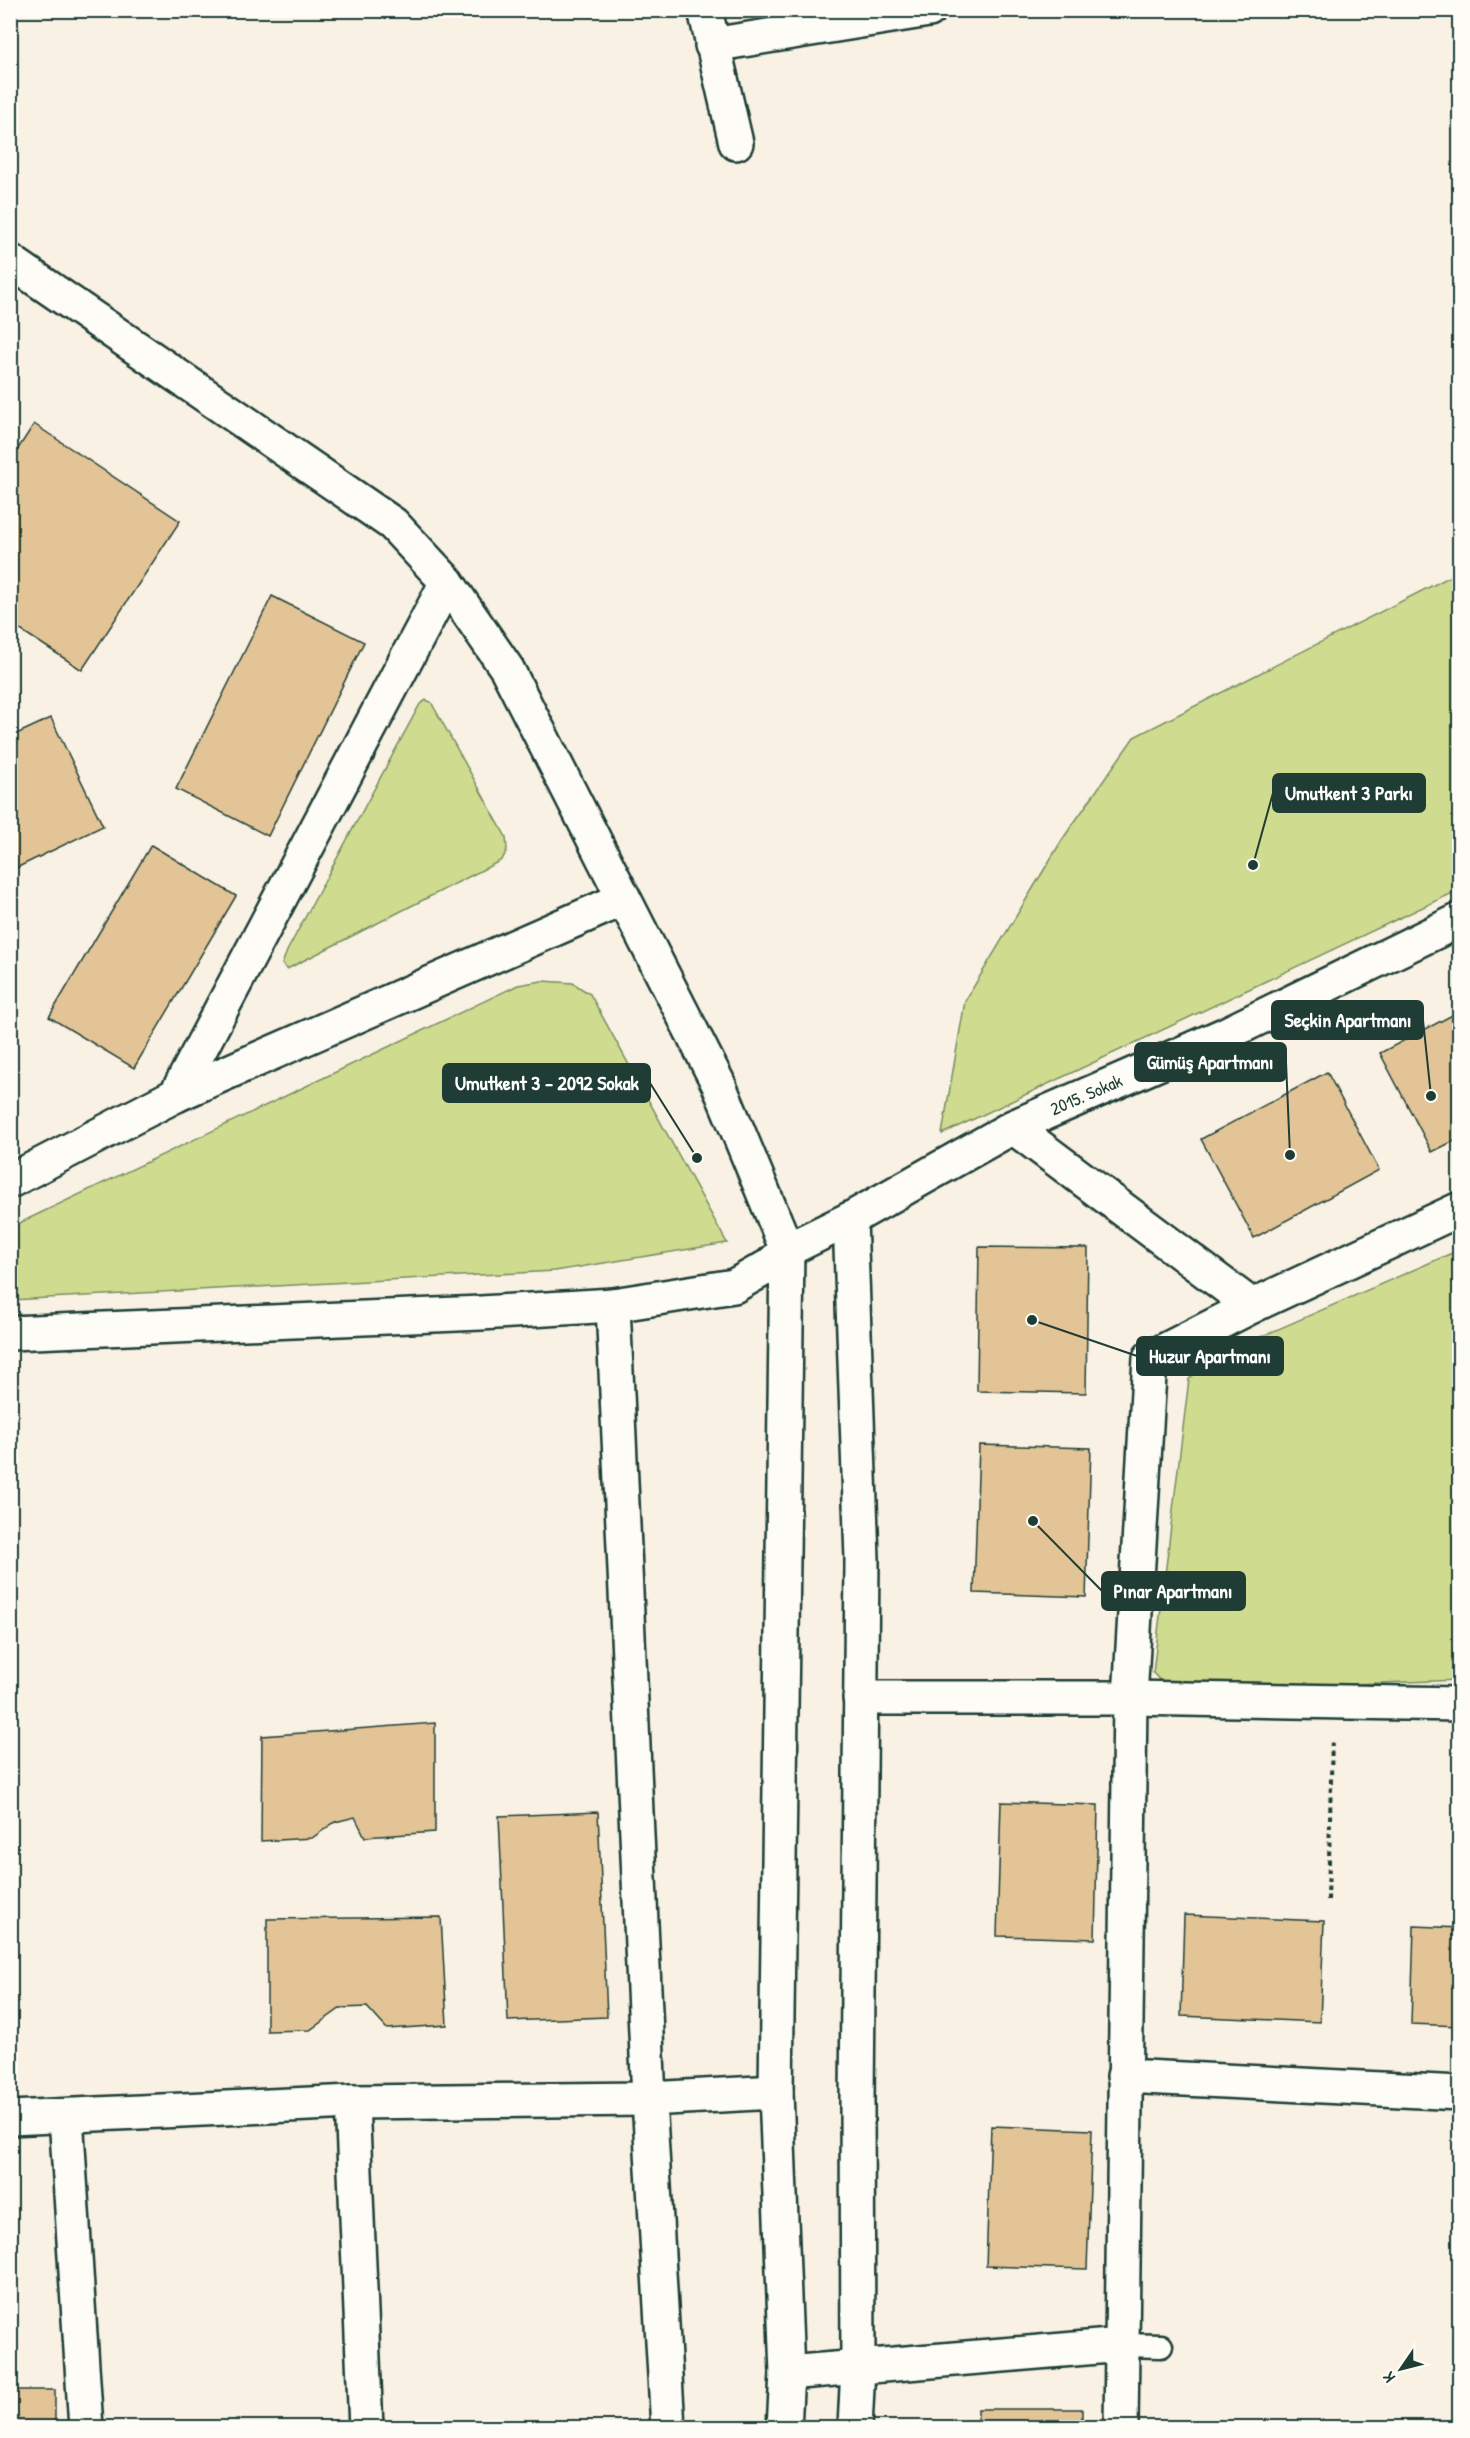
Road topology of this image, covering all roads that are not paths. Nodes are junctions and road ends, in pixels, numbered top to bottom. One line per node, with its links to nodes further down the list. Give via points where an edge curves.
1 (705, 10): 3 (street)
2 (929, 10): 3 (street)
3 (712, 45): 4 (street)
4 (736, 143)
5 (10, 261): 6 (street, via 393,524)
6 (447, 582): 7 (street, via 507,669); 9 (street)
7 (623, 899): 9 (street); 14 (street, via 718,1083)
8 (1460, 920): 10 (street, 2015. Sokak, via 1224,1035)
9 (176, 1095): 11 (street)
10 (1012, 1127): 13 (street, 2015. Sokak); 16 (street)
11 (10, 1181)
12 (1460, 1209): 16 (street)
13 (850, 1219): 14 (street, 2015. Sokak); 18 (street, via 862,1559)
14 (788, 1250): 15 (street, 2015. Sokak, via 734,1286); 22 (street)
15 (613, 1305): 17 (street, 2015. Sokak); 24 (street)
16 (1252, 1306): 19 (street, via 1150,1358)
17 (10, 1333)
18 (860, 1698): 19 (street); 30 (street)
19 (1130, 1698): 20 (street); 21 (street)
20 (1460, 1704)
21 (1124, 2076): 23 (street); 28 (street)
22 (776, 2092): 24 (street); 31 (street)
23 (1460, 2093)
24 (649, 2099): 25 (street); 34 (street)
25 (352, 2103): 26 (street); 33 (street)
26 (66, 2116): 27 (street); 32 (street)
27 (10, 2118)
28 (1122, 2345): 29 (lane); 30 (street); 37 (street)
29 (1161, 2346)
30 (858, 2367): 31 (street); 36 (street)
31 (787, 2373): 35 (street)
32 (87, 2427)
33 (366, 2427)
34 (668, 2427)
35 (784, 2427)
36 (855, 2427)
37 (1121, 2427)

